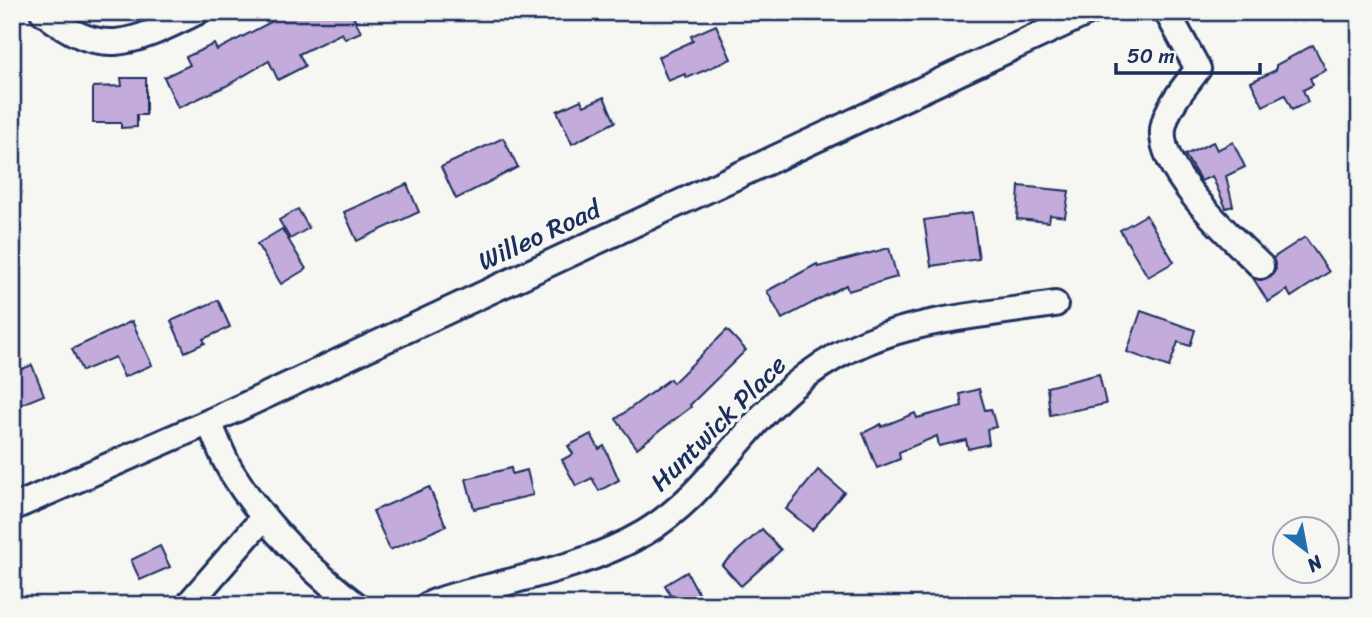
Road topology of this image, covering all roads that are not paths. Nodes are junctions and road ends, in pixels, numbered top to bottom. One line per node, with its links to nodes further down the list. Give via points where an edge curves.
1 (43, 12): 2 (street, via 75,35 111,43 148,35)
2 (197, 12)
3 (1089, 12): 7 (street, Willeo Road)
4 (1167, 12): 5 (street, via 1198,69 1163,124 1168,159 1225,232)
5 (1261, 266)
6 (1055, 304): 12 (street, Huntwick Place, via 914,326 852,347 790,388 699,489 645,532 578,563)
7 (209, 422): 8 (street, Willeo Road); 9 (street, via 230,469)
8 (12, 508)
9 (264, 517): 10 (street); 11 (street)
10 (192, 600)
11 (356, 605)
12 (428, 605)

